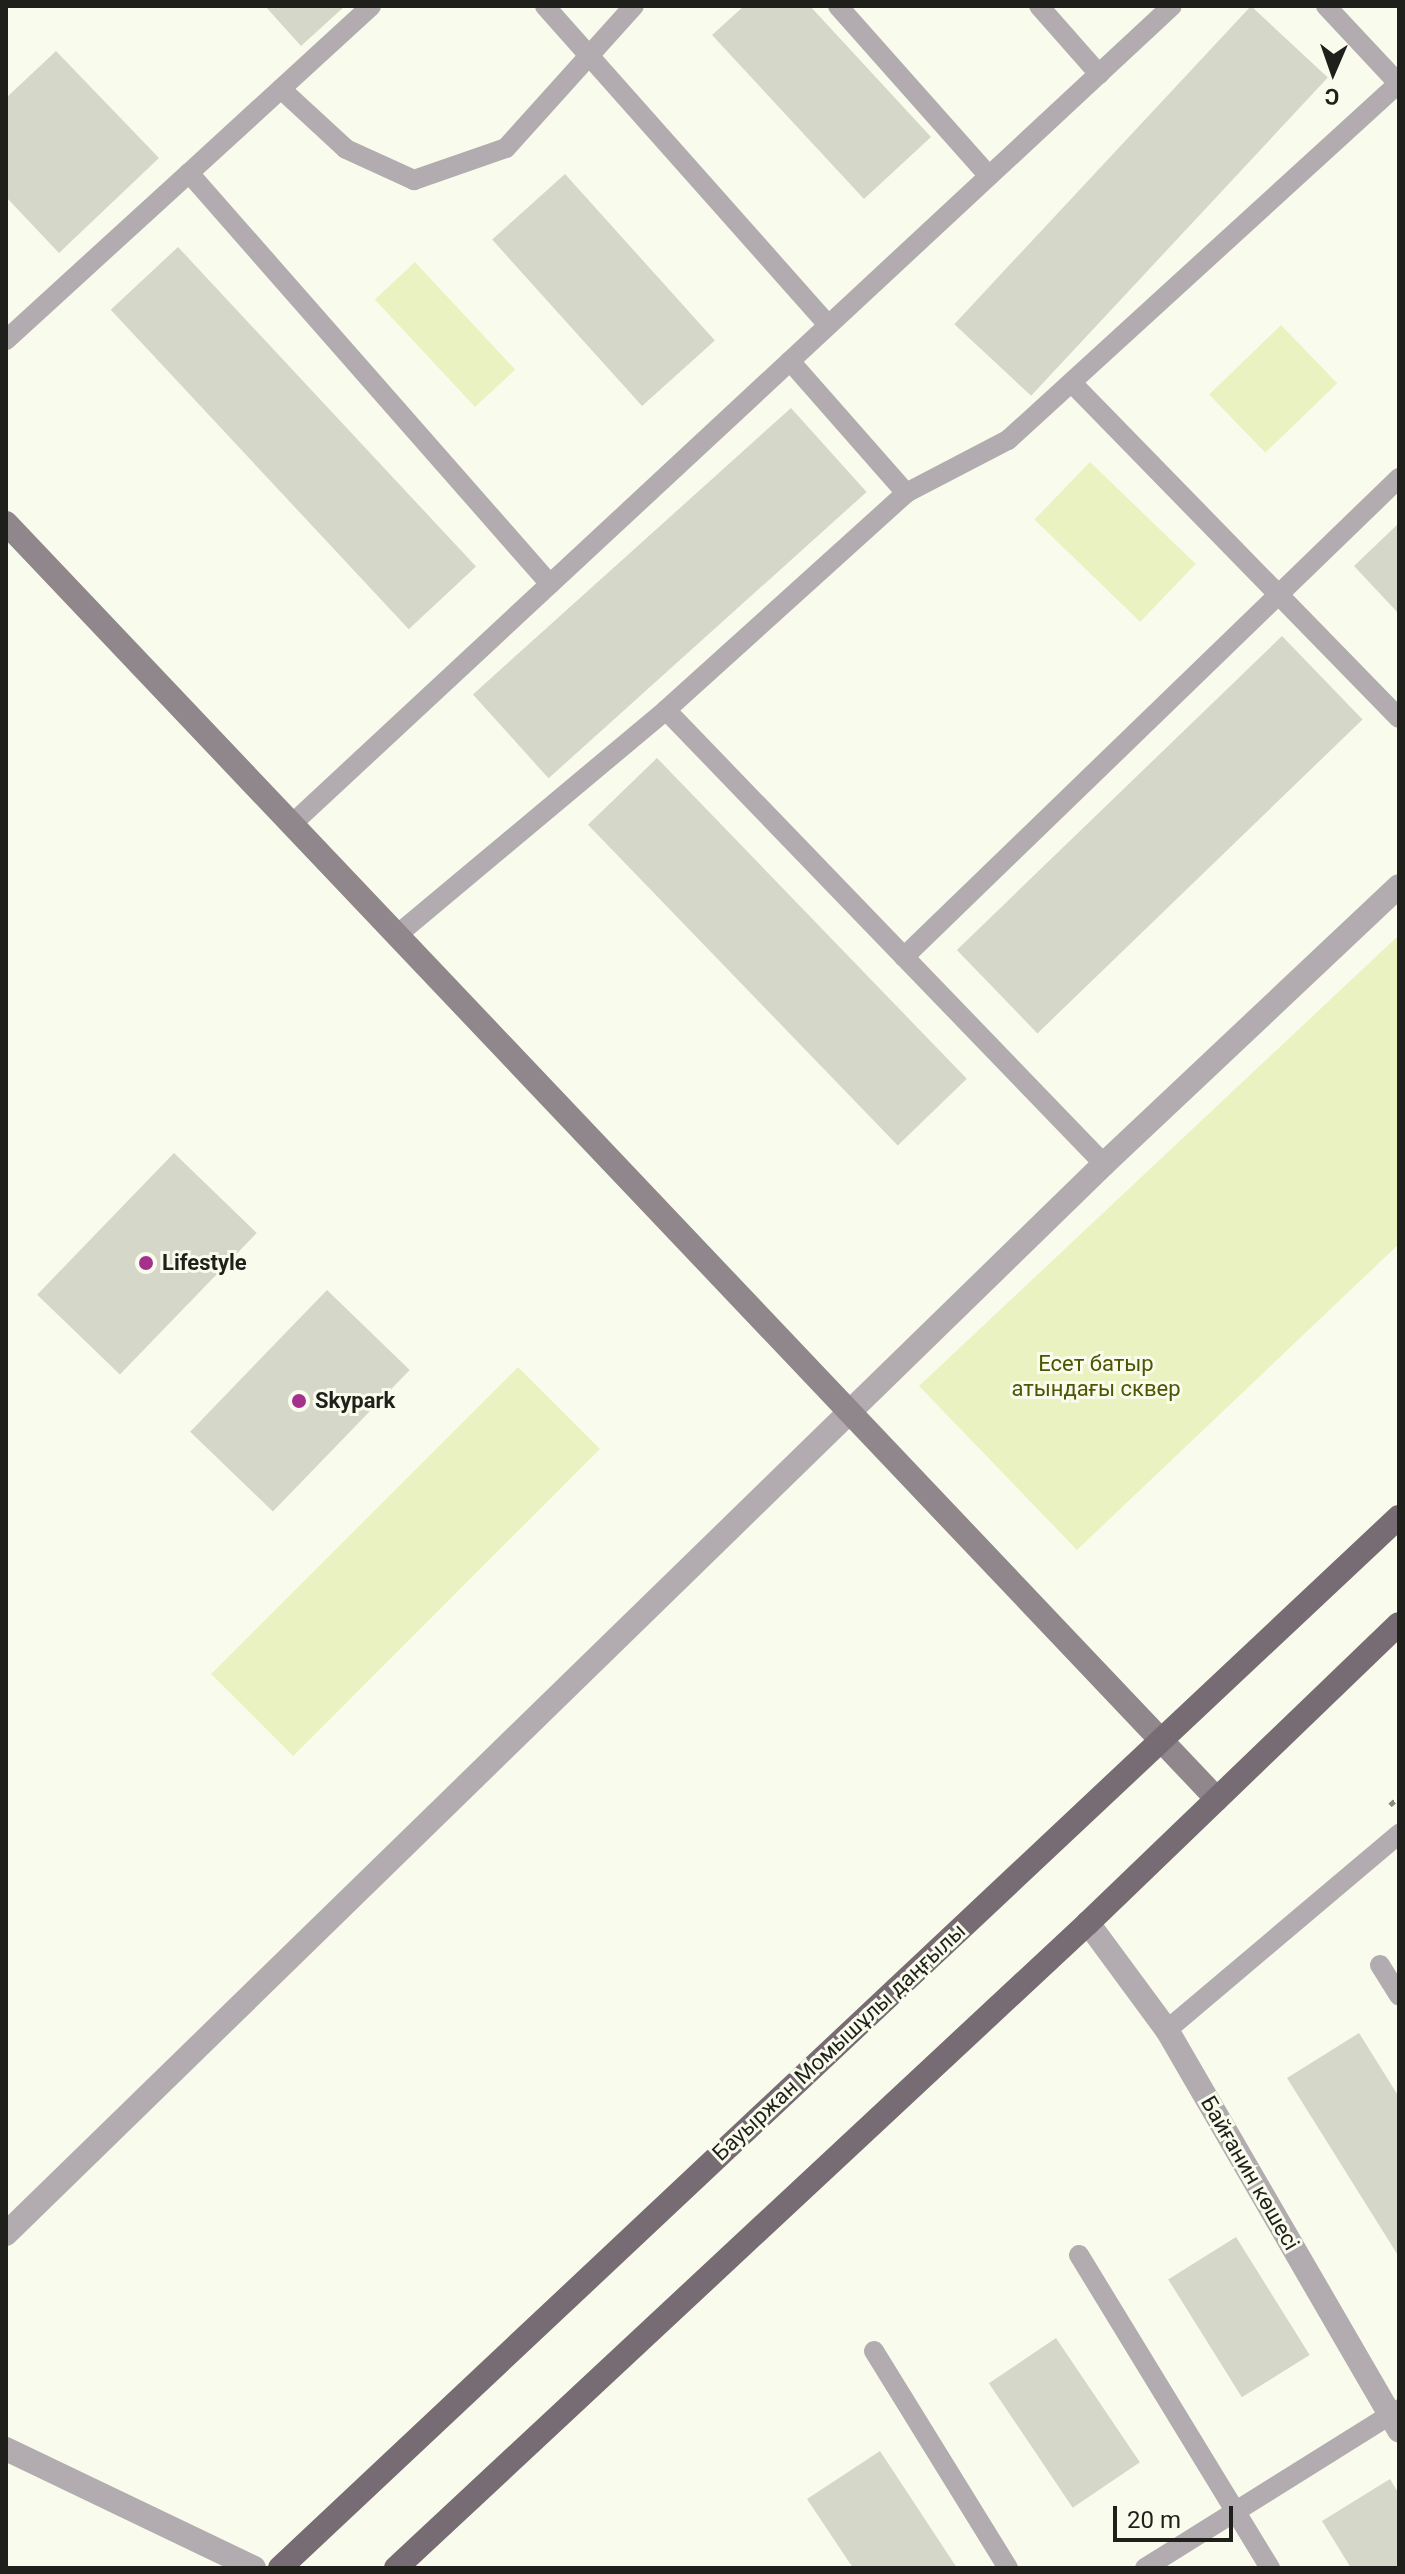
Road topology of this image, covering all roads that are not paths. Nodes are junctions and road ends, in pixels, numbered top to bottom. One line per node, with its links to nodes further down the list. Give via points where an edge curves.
1 (371, 6): 11 (lane)
2 (545, 6): 8 (lane)
3 (634, 6): 8 (lane)
4 (838, 6): 13 (lane)
5 (1039, 6): 9 (lane)
6 (1172, 6): 9 (lane)
7 (1326, 6): 10 (lane)
8 (589, 55): 11 (lane, via 506,148 414,180 346,149); 14 (lane)
9 (1099, 74): 13 (lane)
10 (1399, 83): 17 (lane)
11 (281, 89): 12 (lane)
12 (189, 173): 15 (lane); 21 (lane)
13 (989, 176): 14 (lane)
14 (828, 325): 16 (lane)
15 (6, 340)
16 (790, 361): 19 (lane); 21 (lane)
17 (1072, 383): 19 (lane, via 1008,440); 22 (lane)
18 (1399, 478): 22 (lane)
19 (906, 493): 23 (lane)
20 (6, 523): 25 (street)
21 (550, 584): 25 (lane)
22 (1279, 593): 24 (lane); 28 (lane)
23 (666, 710): 27 (lane); 28 (lane)
24 (1399, 718)
25 (292, 824): 27 (street)
26 (1399, 886): 29 (street)
27 (397, 935): 30 (street)
28 (904, 957): 29 (lane)
29 (1104, 1164): 30 (street)
30 (851, 1415): 33 (street); 40 (street)
31 (1399, 1517): 33 (main road, Бауыржан Момышұлы даңғылы)
32 (1399, 1624): 34 (main road)
33 (1162, 1739): 34 (street); 47 (main road, Бауыржан Момышұлы даңғылы)
34 (1217, 1799): 36 (main road)
35 (1399, 1834): 39 (lane)
36 (1088, 1923): 39 (street, Байғанин көшесі); 48 (main road)
37 (1380, 1965): 38 (lane)
38 (1399, 1996)
39 (1167, 2030): 43 (street, Байғанин көшесі)
40 (6, 2234)
41 (1079, 2255): 45 (lane)
42 (874, 2351): 49 (lane)
43 (1396, 2418): 45 (lane)
44 (6, 2449): 46 (street)
45 (1235, 2511): 50 (lane); 51 (lane)
46 (254, 2568)
47 (280, 2568)
48 (396, 2568)
49 (1008, 2568)
50 (1145, 2568)
51 (1270, 2568)

